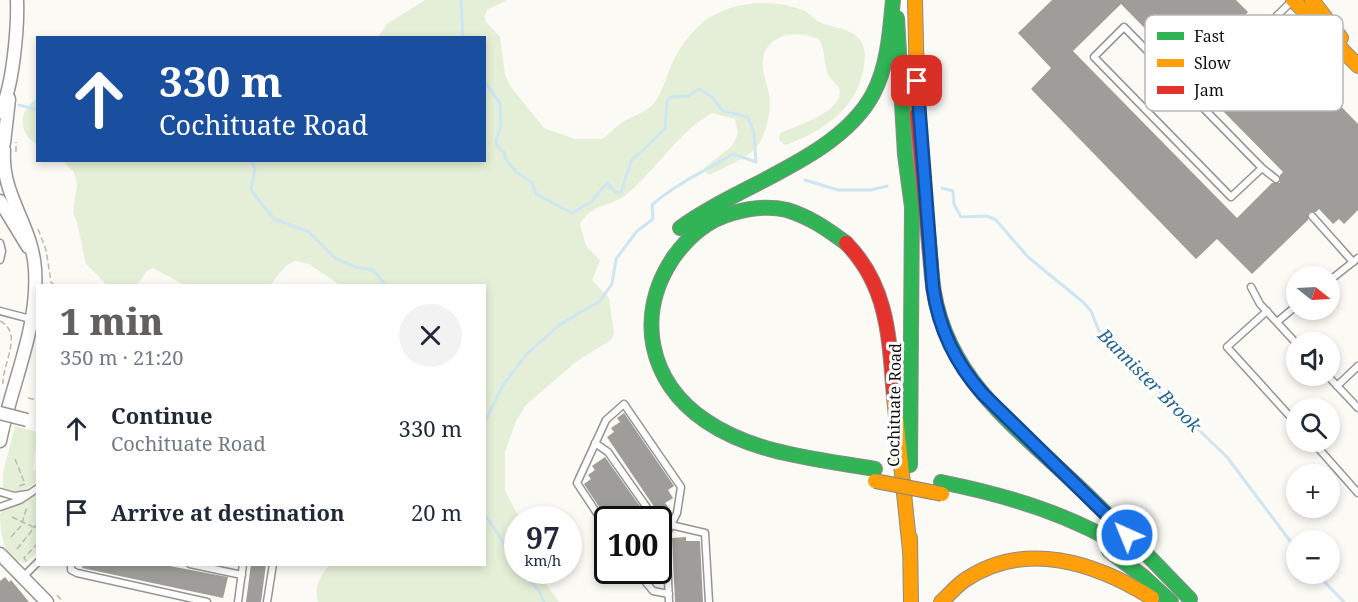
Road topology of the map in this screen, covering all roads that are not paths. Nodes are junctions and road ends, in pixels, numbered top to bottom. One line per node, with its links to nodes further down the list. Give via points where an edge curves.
1 (17, 0): 13 (street, via 16,41)
2 (894, 0): 23 (main road, Cochituate Road); 25 (main road, via 879,79 868,104 851,126 826,145 713,203)
3 (915, 0): 18 (main road, Cochituate Road)
4 (1293, 0): 6 (lane); 7 (main road)
5 (1312, 0): 8 (main road)
6 (1278, 15)
7 (1308, 15)
8 (1324, 15)
9 (1343, 43): 12 (main road)
10 (1145, 48): 14 (lane, via 1124,27 1094,57)
11 (1343, 51): 12 (main road)
12 (1355, 63)
13 (9, 77): 17 (street); 19 (street)
14 (1145, 109)
15 (1147, 111): 20 (lane, via 1231,197)
16 (1207, 111): 20 (lane)
17 (0, 112)
18 (917, 114): 23 (main road, Cochituate Road); 74 (main road, via 936,307 955,357 989,401)
19 (7, 147): 27 (street, via 4,180)
20 (1262, 168): 21 (lane)
21 (1276, 179)
22 (0, 201): 27 (street)
23 (912, 207): 62 (main road, Cochituate Road)
24 (1312, 216): 29 (lane)
25 (669, 240)
26 (0, 243): 28 (lane)
27 (31, 250): 31 (street)
28 (0, 258)
29 (1356, 260): 30 (lane)
30 (1340, 272)
31 (37, 281)
32 (1251, 287): 35 (lane)
33 (36, 294): 38 (street)
34 (0, 311): 38 (lane)
35 (1267, 311): 39 (lane); 45 (lane, via 1227,346)
36 (1286, 314): 39 (lane)
37 (638, 318): 51 (main road, via 641,351 654,385 670,407 702,434 756,457)
38 (34, 320): 48 (street)
39 (1276, 322): 40 (lane)
40 (1286, 332)
41 (1358, 366): 42 (lane)
42 (1340, 383)
43 (1337, 386): 44 (lane)
44 (1358, 408)
45 (1286, 412)
46 (0, 413): 47 (street, bridge)
47 (27, 420)
48 (0, 439)
49 (595, 443): 57 (lane, via 608,452); 59 (lane, via 577,485); 60 (lane, via 608,417 624,404 681,485)
50 (1322, 452): 55 (lane)
51 (875, 475): 52 (main road, bridge); 62 (main road, via 742,439 703,418 675,392 654,348 651,311 666,266 695,232 739,211 786,210 829,226 863,259 886,313)
52 (941, 488): 74 (main road, via 1022,500 1079,521 1141,559); 84 (main road, via 1071,531 1129,565)
53 (36, 489): 56 (lane)
54 (0, 492): 56 (lane, via 16,496)
55 (1358, 492)
56 (31, 493): 58 (lane)
57 (647, 506)
58 (0, 507)
59 (594, 510)
60 (672, 522)
61 (672, 525): 80 (lane, via 705,533)
62 (910, 551): 81 (main road, Cochituate Road)
63 (2, 554): 70 (street)
64 (36, 564): 70 (lane)
65 (71, 566): 76 (lane, via 77,573)
66 (199, 566): 69 (lane)
67 (243, 566): 69 (lane)
68 (273, 566): 78 (lane)
69 (242, 575): 77 (lane)
70 (23, 577): 75 (street)
71 (646, 584): 73 (lane)
72 (668, 584): 73 (lane)
73 (669, 594): 79 (lane)
74 (1192, 601)
75 (48, 602)
76 (207, 602)
77 (238, 602)
78 (267, 602)
79 (669, 602)
80 (709, 602)
81 (911, 602)
82 (941, 602): 83 (main road, via 975,573 1027,556 1059,558 1096,569)
83 (1157, 602)
84 (1171, 602)

